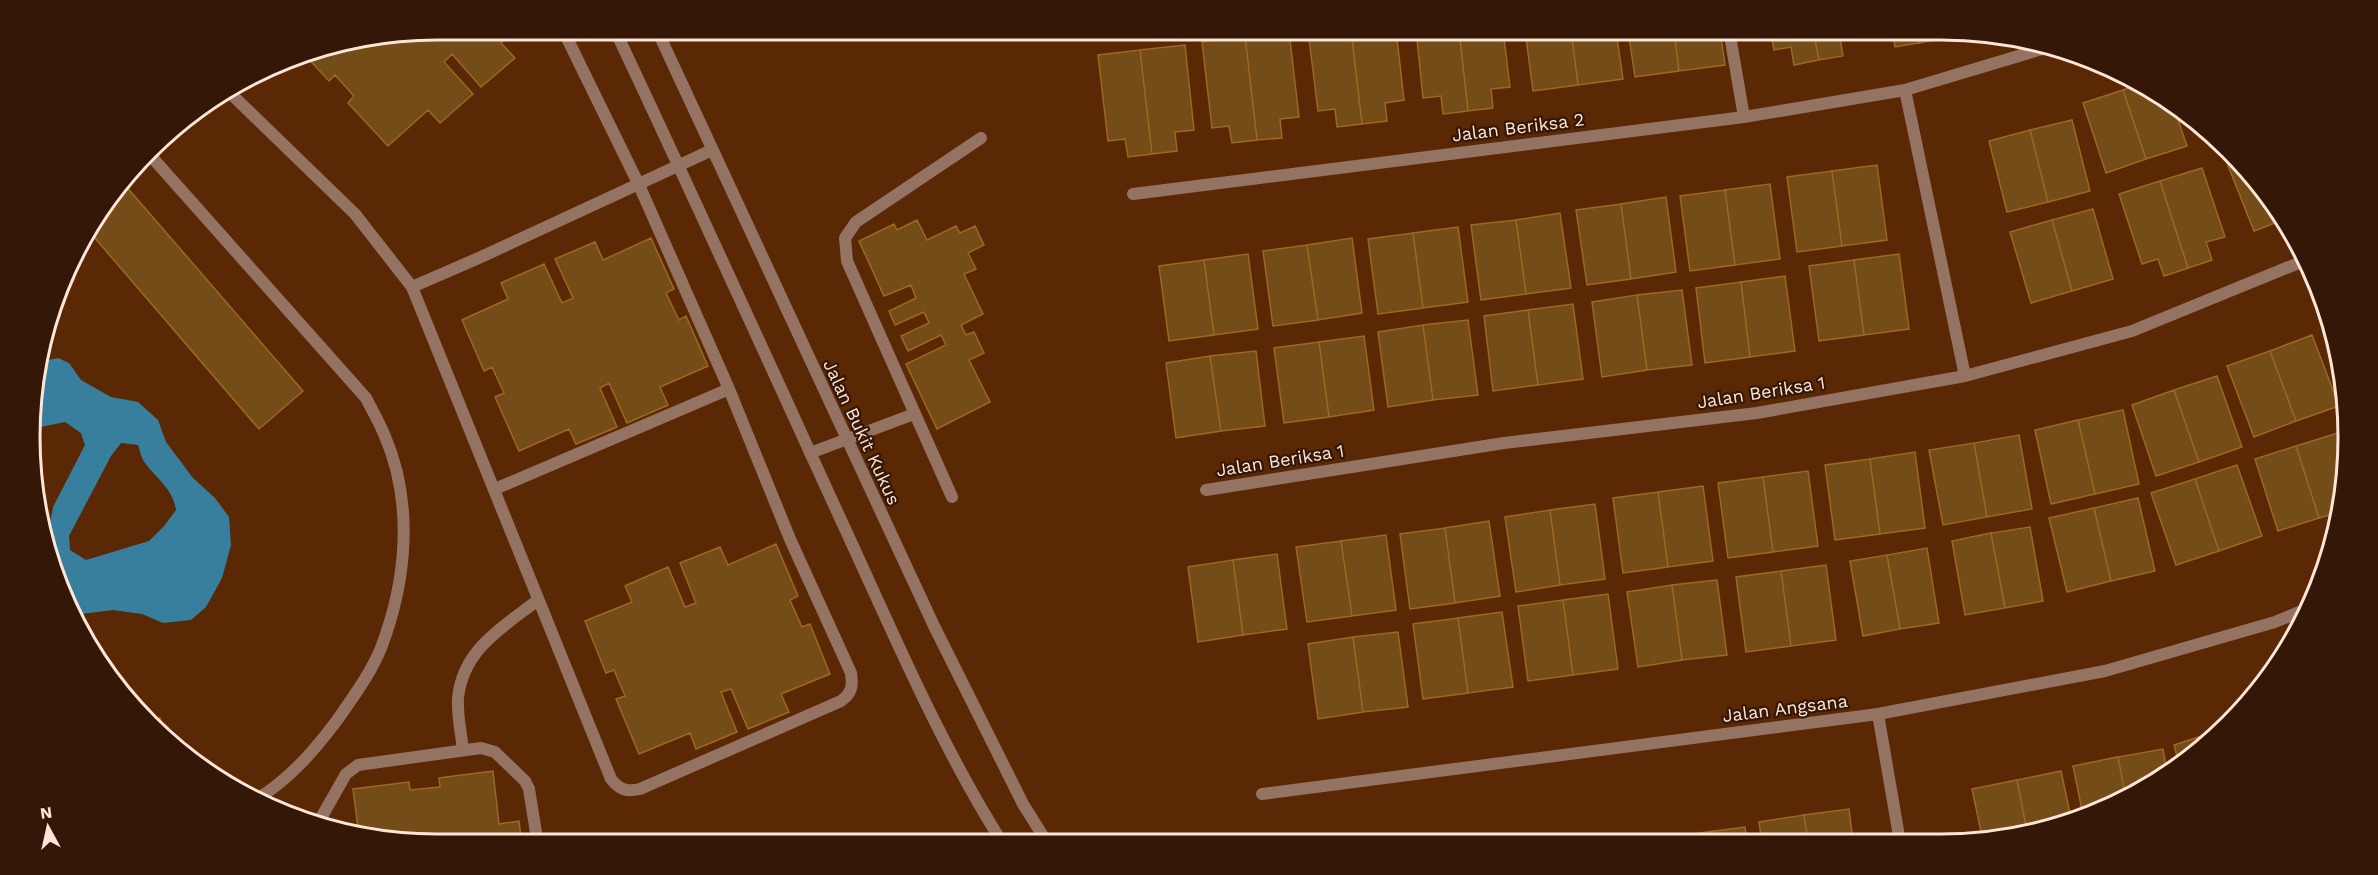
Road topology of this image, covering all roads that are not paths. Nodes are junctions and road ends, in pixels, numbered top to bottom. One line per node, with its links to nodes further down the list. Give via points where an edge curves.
1 (568, 40): 13 (street)
2 (620, 40): 12 (street)
3 (662, 40): 10 (street, Jalan Bukit Kukus)
4 (1731, 40): 8 (street)
5 (2033, 52): 6 (street, Jalan Beriksa 2)
6 (1905, 90): 8 (street, Jalan Beriksa 2); 17 (street)
7 (234, 97): 16 (street, via 355,214)
8 (1744, 117): 14 (street, Jalan Beriksa 2)
9 (981, 138): 19 (street, via 856,222 845,238 847,261)
10 (712, 150): 12 (street); 20 (street, Jalan Bukit Kukus)
11 (154, 160): 30 (street, via 366,398 385,435 402,499 405,549 398,595 380,650 352,699 314,752)
12 (679, 164): 13 (street); 21 (street)
13 (639, 184): 16 (street); 18 (street)
14 (1133, 194)
15 (2298, 263): 17 (street, Jalan Beriksa 1, via 2132,331)
16 (412, 287): 22 (street)
17 (1965, 376): 23 (street, Jalan Beriksa 1, via 1757,413 1504,443)
18 (729, 389): 22 (street); 25 (street, via 790,539 851,673 850,694 629,792 618,788 611,779)
19 (914, 414): 20 (street); 24 (street)
20 (845, 440): 21 (street); 34 (street, Jalan Bukit Kukus, via 939,636)
21 (810, 453): 33 (street, via 920,694)
22 (495, 489): 25 (street)
23 (1206, 490)
24 (952, 497)
25 (538, 600): 28 (street, via 486,639 471,657 461,678 458,700)
26 (2297, 613): 27 (street, Jalan Angsana, via 2105,671)
27 (1878, 714): 29 (street, Jalan Angsana); 35 (street)
28 (463, 750): 31 (street, via 358,765 346,774); 32 (street, via 481,748 495,752 525,781)
29 (1262, 794)
30 (264, 795)
31 (322, 817)
32 (536, 834)
33 (997, 834)
34 (1042, 834)
35 (1899, 834)

